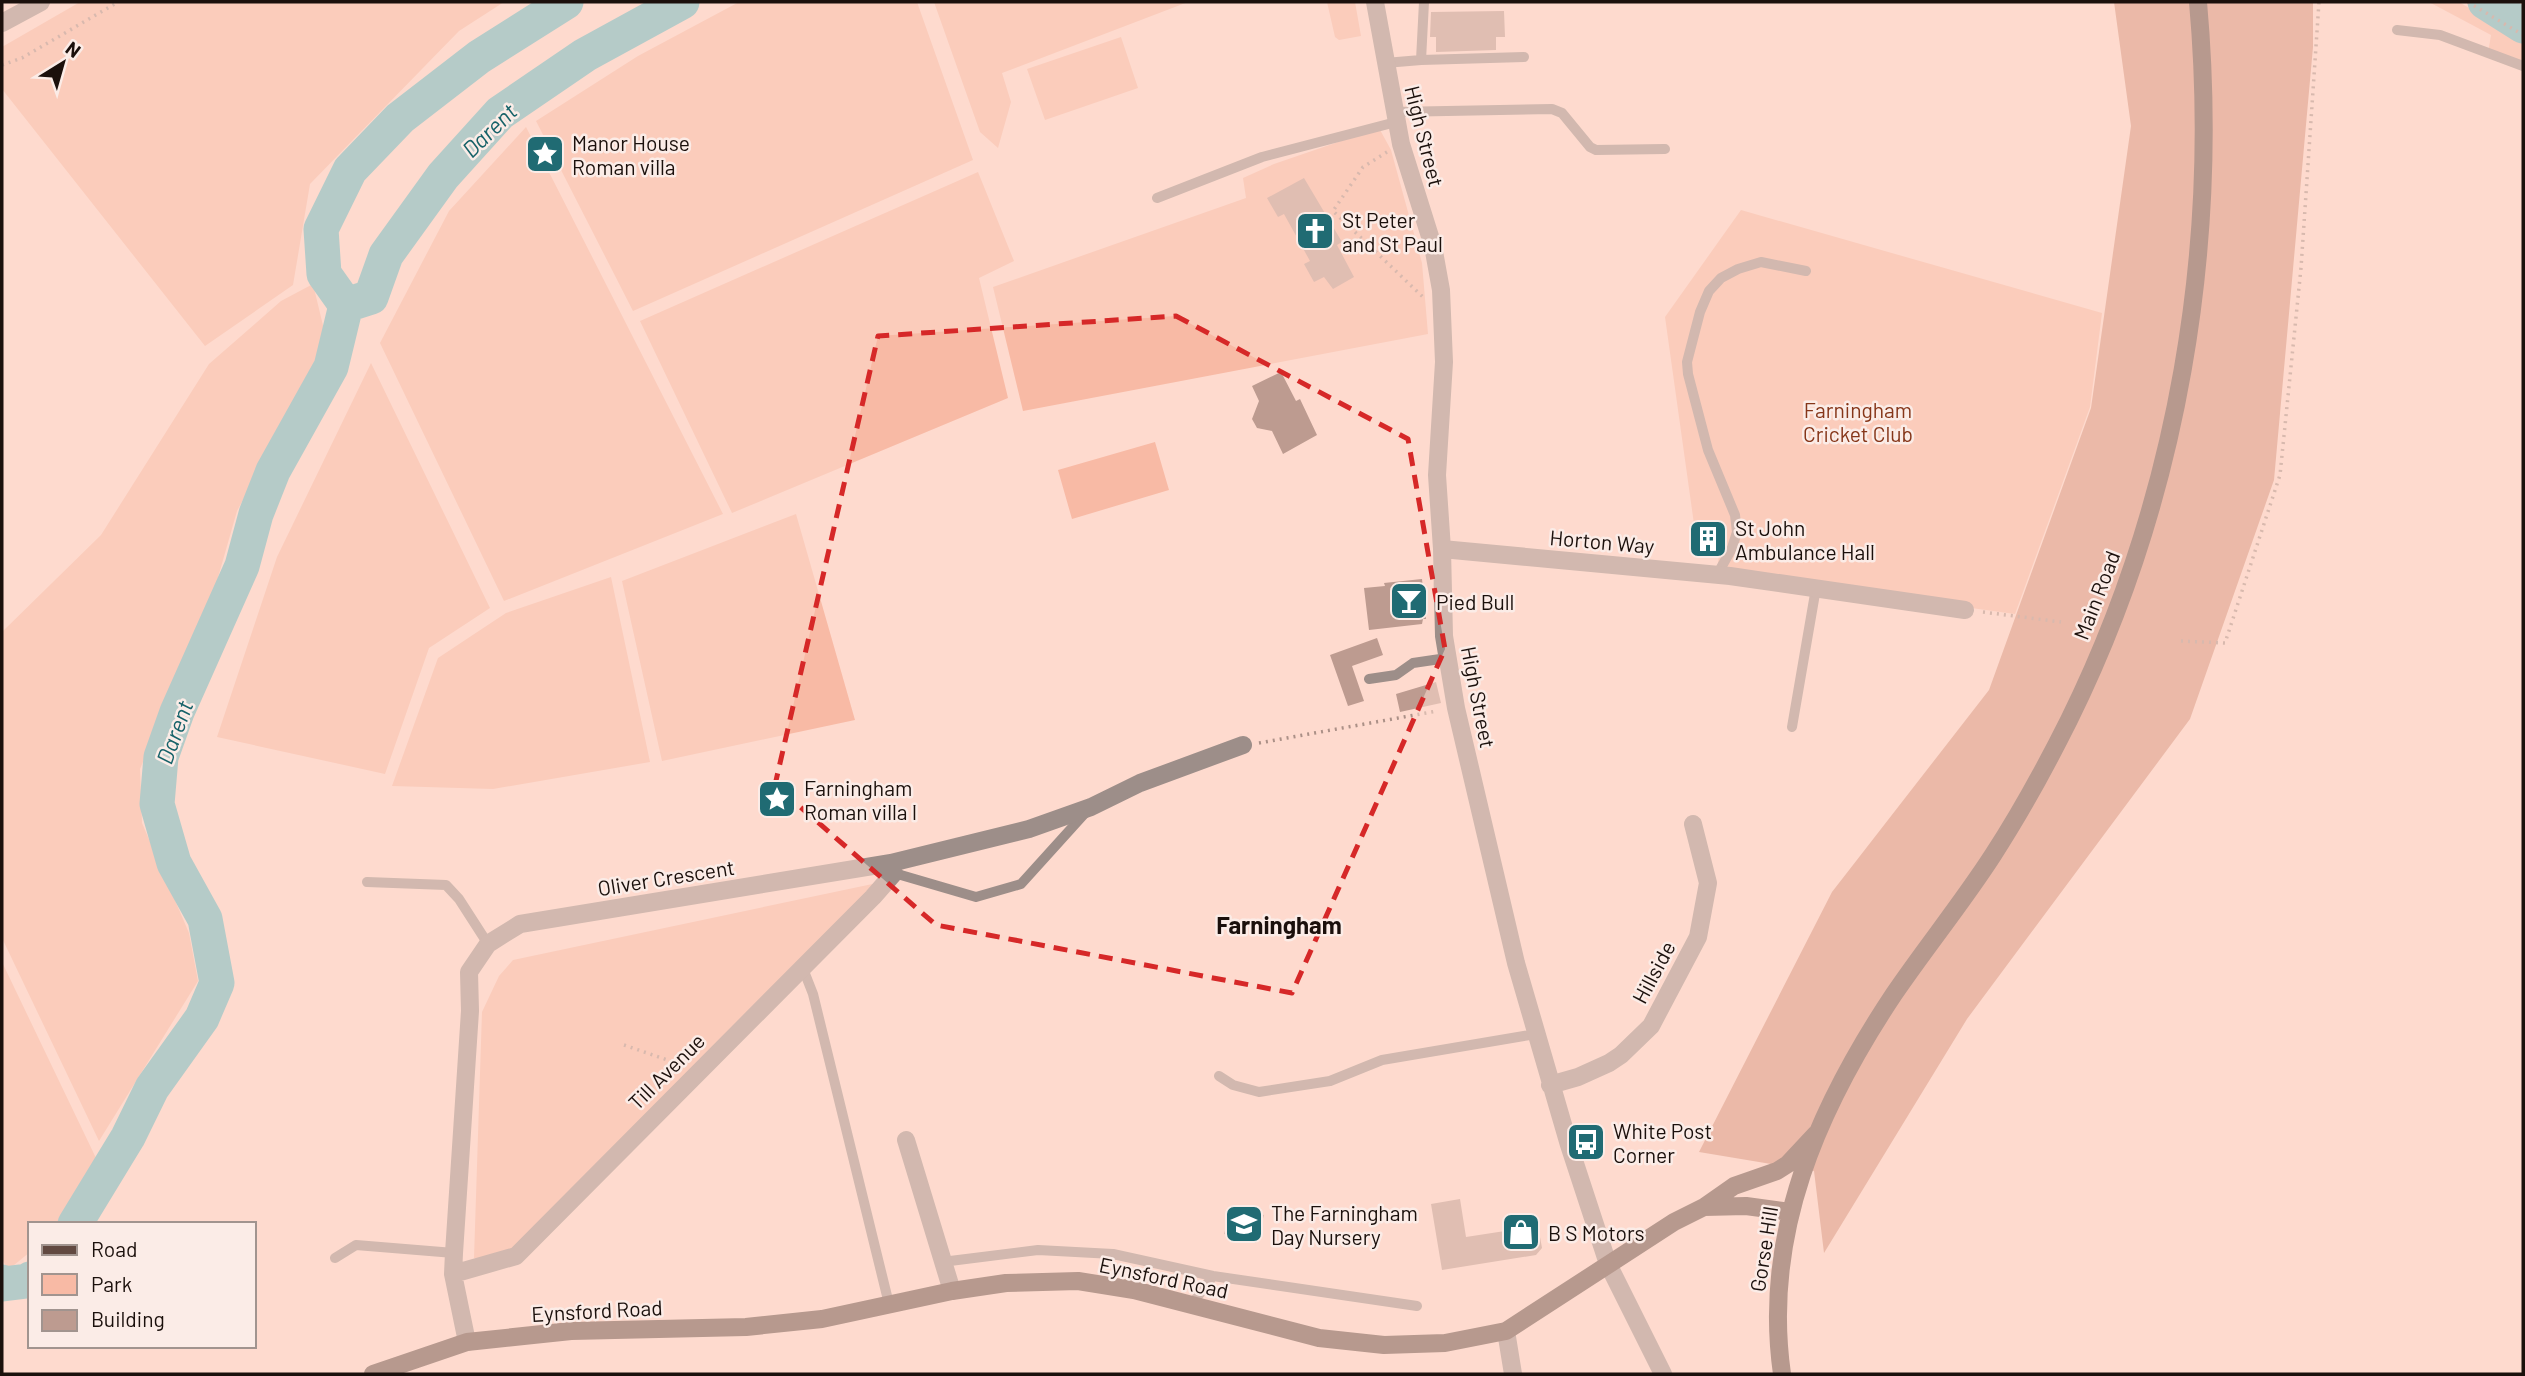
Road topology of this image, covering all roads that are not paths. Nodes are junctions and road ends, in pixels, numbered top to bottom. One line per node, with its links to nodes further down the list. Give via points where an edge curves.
1 (41, 2): 5 (street)
2 (1375, 2): 9 (street, High Street)
3 (1424, 2): 8 (lane)
4 (2198, 2): 32 (main road, Main Road, via 2205,124 2198,265 2188,343 2161,473 2134,561 2081,694 2025,801 1992,857 1869,1034)
5 (2, 23)
6 (2397, 30): 10 (lane, via 2440,35)
7 (1524, 57): 8 (lane)
8 (1421, 60): 9 (lane)
9 (1385, 63): 11 (street, High Street)
10 (2523, 66)
11 (1395, 117): 12 (lane, via 1552,110 1562,113 1596,150); 13 (lane, via 1262,157); 15 (street, High Street, via 1438,270 1444,318 1437,475)
12 (1665, 149)
13 (1157, 198)
14 (1806, 271): 16 (lane, via 1761,262 1738,269 1709,291 1700,312 1688,374 1737,532)
15 (1442, 549): 16 (street, Horton Way); 19 (street, High Street)
16 (1717, 575): 17 (street, Horton Way)
17 (1816, 588): 18 (street, Horton Way); 21 (lane)
18 (1965, 610)
19 (1447, 659): 20 (lane, via 1413,663 1396,675); 29 (street, High Street)
20 (1369, 679)
21 (1793, 727)
22 (1243, 746): 23 (street, Oliver Crescent, via 1140,783)
23 (1091, 807): 25 (street, Oliver Crescent); 25 (lane, via 1021,884 976,897)
24 (1693, 824): 31 (street, Hillside, via 1708,883 1698,937 1651,1026 1609,1063)
25 (893, 868): 27 (street, Oliver Crescent, via 520,923); 28 (street, Till Avenue, via 873,897)
26 (367, 882): 27 (lane, via 446,884)
27 (488, 943): 36 (street, Oliver Crescent, via 469,972)
28 (802, 966): 40 (street, Till Avenue, via 516,1255); 43 (lane, via 813,994)
29 (1536, 1034): 30 (lane, via 1382,1060 1330,1081 1259,1092); 31 (street, High Street)
30 (1219, 1076)
31 (1550, 1085): 39 (street, High Street)
32 (1816, 1134): 34 (main road, Eynsford Road, via 1777,1171 1734,1186); 35 (main road, Gorse Hill)
33 (906, 1140): 38 (street)
34 (1704, 1207): 35 (main road, Eynsford Road); 39 (main road, Eynsford Road)
35 (1790, 1212): 51 (main road, Gorse Hill, via 1777,1307)
36 (454, 1253): 37 (lane, via 356,1245); 40 (street, Oliver Crescent)
37 (335, 1258)
38 (942, 1262): 41 (lane, via 1038,1250 1113,1254); 42 (street)
39 (1608, 1264): 46 (main road, Eynsford Road); 50 (street, High Street)
40 (453, 1274): 47 (street, Oliver Crescent)
41 (1213, 1276): 44 (lane); 45 (lane)
42 (951, 1291): 43 (main road, Eynsford Road); 44 (main road, Eynsford Road, via 1006,1283 1078,1282)
43 (889, 1304): 47 (main road, Eynsford Road, via 822,1319 746,1327 571,1331)
44 (1192, 1304): 46 (main road, Eynsford Road, via 1319,1338 1384,1345 1445,1343)
45 (1417, 1306)
46 (1506, 1331): 49 (street)
47 (467, 1342): 48 (main road, Eynsford Road)
48 (373, 1374)
49 (1513, 1374)
50 (1664, 1374)
51 (1782, 1374)

